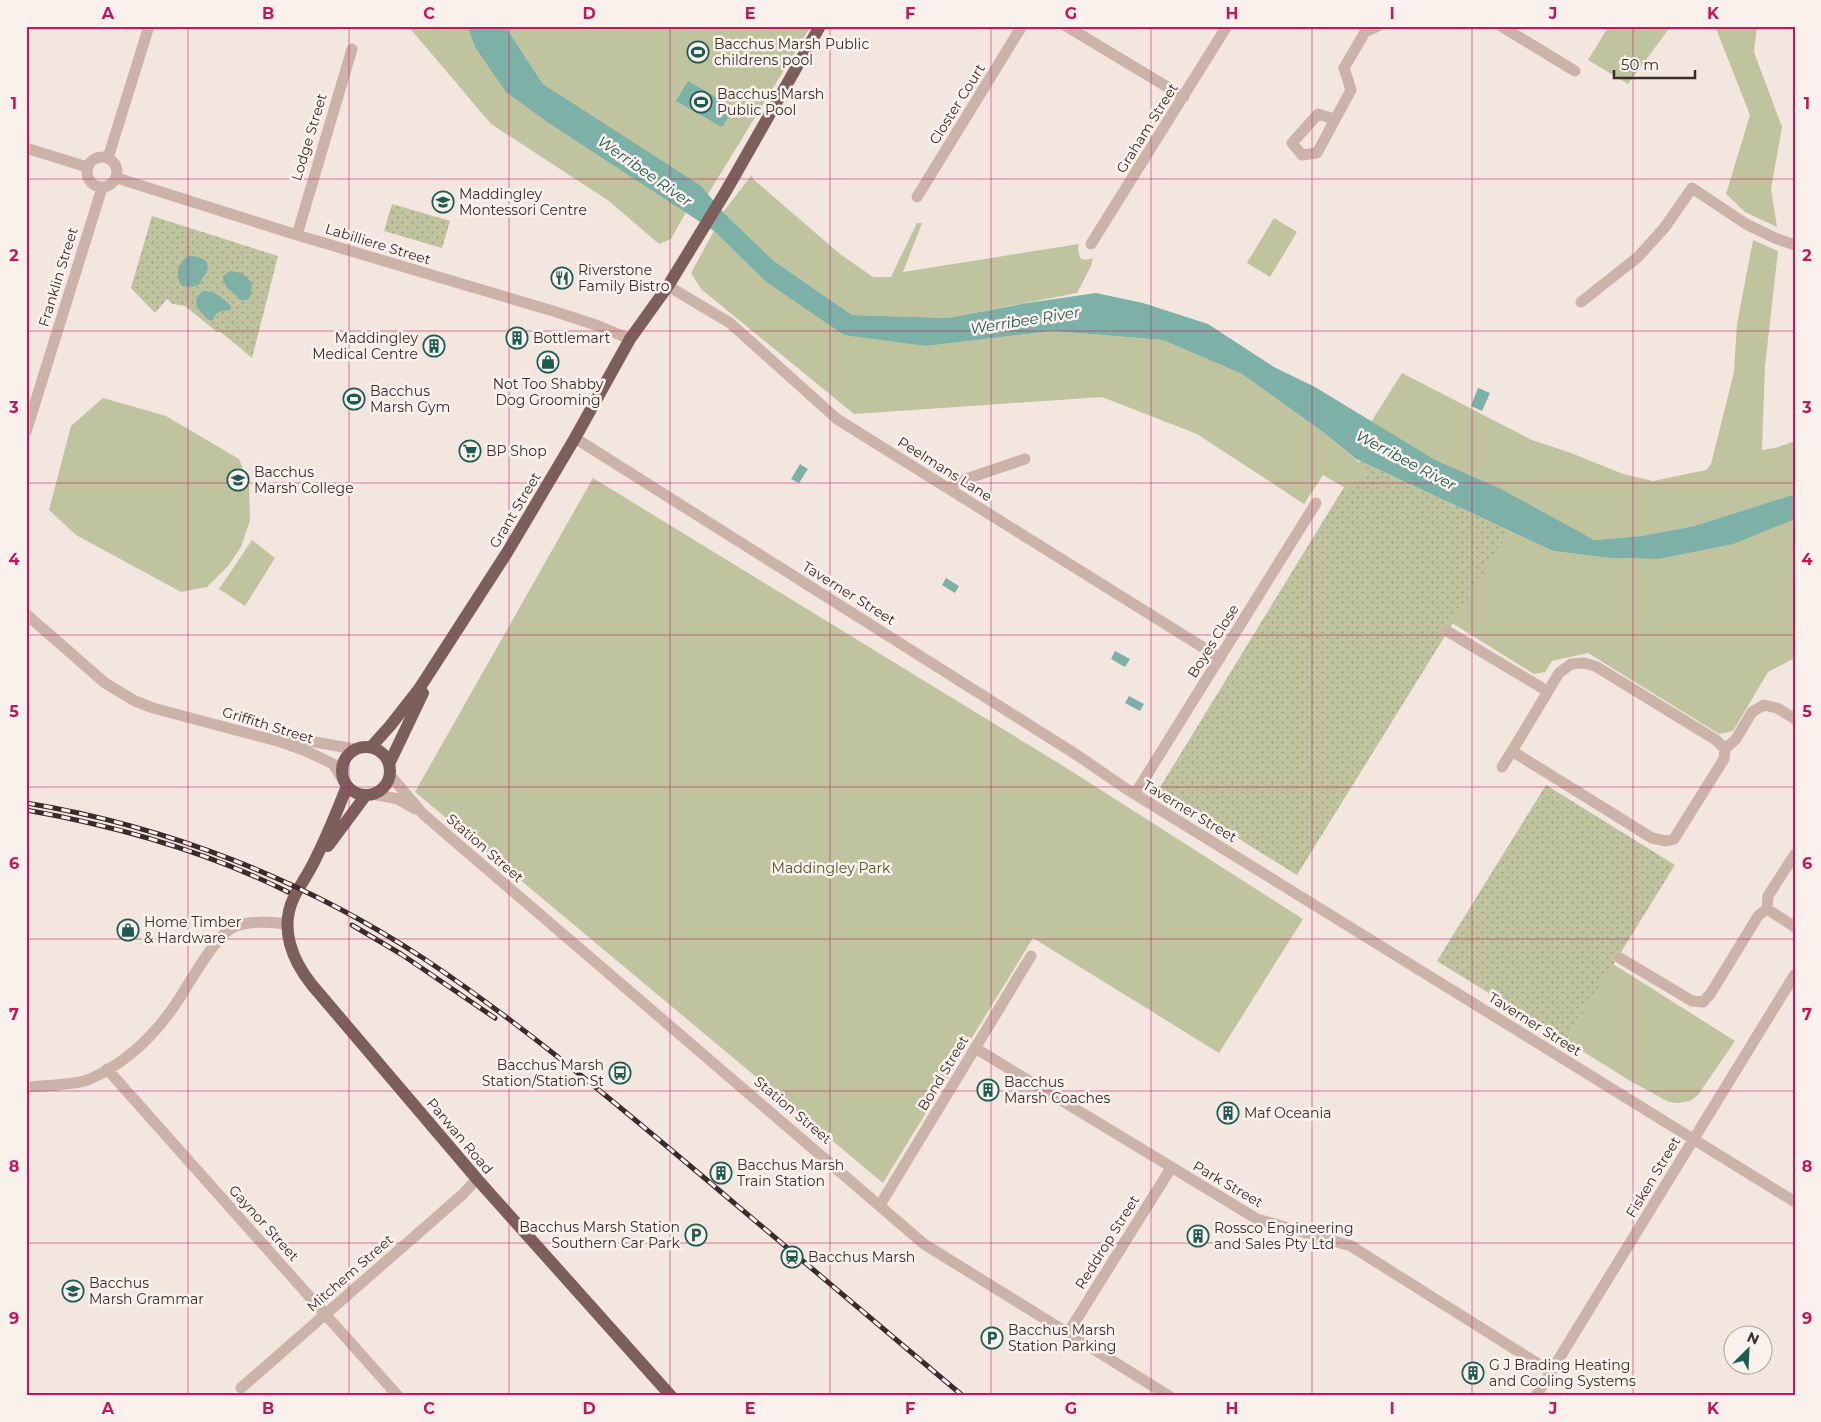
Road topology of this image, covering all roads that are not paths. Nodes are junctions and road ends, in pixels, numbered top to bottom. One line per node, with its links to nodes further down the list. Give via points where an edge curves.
1 (149, 26): 13 (street)
2 (820, 26): 21 (main road, Grant Street, via 726,192)
3 (1022, 26): 17 (street, Closter Court)
4 (1066, 26): 10 (street)
5 (1227, 26): 10 (street, Graham Street)
6 (1378, 26): 11 (street, via 1364,32 1344,68 1351,90)
7 (1501, 26): 9 (street)
8 (352, 49): 18 (street, Lodge Street)
9 (1575, 71)
10 (1184, 97): 19 (street, Graham Street)
11 (1334, 119)
12 (26, 148): 14 (street)
13 (108, 158): 14 (street, via 96,158); 15 (street, via 117,167)
14 (88, 167): 16 (street, via 88,179)
15 (117, 178): 16 (street); 18 (street, Labilliere Street)
16 (102, 188): 24 (street, Franklin Street)
17 (917, 197)
18 (297, 235): 23 (street, Labilliere Street, via 590,323)
19 (1091, 244)
20 (1795, 245): 22 (street, via 1746,224 1692,188 1665,227 1638,257)
21 (668, 286): 23 (main road, Grant Street); 27 (street, Peelmans Lane, via 730,323 837,419)
22 (1581, 302)
23 (630, 339): 25 (main road, Grant Street)
24 (26, 432)
25 (575, 438): 31 (main road, Grant Street); 43 (street, Taverner Street)
26 (1025, 459): 27 (street, via 957,482)
27 (949, 489): 32 (street, Peelmans Lane)
28 (1316, 503): 32 (street, Boyes Close)
29 (26, 614): 34 (street, Griffith Street, via 105,683 135,701)
30 (1447, 632): 33 (street)
31 (448, 646): 36 (main road, Grant Street, via 419,689); 41 (main road, Grant Street, via 402,734)
32 (1220, 658): 43 (street, Boyes Close)
33 (1547, 691): 38 (street, via 1559,673 1571,664 1595,666 1716,740); 39 (street)
34 (175, 714): 37 (street, Griffith Street); 42 (street, Griffith Street, via 306,751 333,764)
35 (1795, 719): 38 (street, via 1777,708 1764,705 1752,712 1736,739)
36 (370, 747): 37 (main road); 41 (main road, via 381,752)
37 (354, 749): 42 (main road, via 343,761 341,773)
38 (1724, 749): 39 (street, via 1724,759 1674,839 1666,841 1652,838)
39 (1512, 751): 40 (street)
40 (1502, 767)
41 (390, 770): 44 (main road, via 384,786); 45 (street, Station Street)
42 (345, 783): 44 (main road, via 358,794); 47 (main road, via 329,832)
43 (1135, 794): 57 (street, Taverner Street)
44 (370, 795): 45 (street, Station Street, via 398,799); 47 (main road)
45 (423, 814): 61 (street, Station Street)
46 (1795, 854): 48 (street, via 1768,896)
47 (309, 872): 49 (main road, Parwan Road, via 291,905)
48 (1767, 909): 50 (street); 52 (street, via 1758,916 1703,1002 1692,1001)
49 (287, 924): 55 (street, via 245,924 227,932 152,1034 135,1052); 59 (main road, Parwan Road, via 292,951 305,976)
50 (1795, 926)
51 (1031, 956): 54 (street, Bond Street)
52 (1620, 958)
53 (1795, 974): 57 (street, Fisken Street)
54 (975, 1048): 58 (street, Park Street); 61 (street, Bond Street)
55 (107, 1069): 56 (street, via 89,1080); 62 (street, Gaynor Street)
56 (26, 1086)
57 (1693, 1140): 60 (street, Taverner Street); 64 (street, Fisken Street)
58 (1171, 1168): 63 (street, Reddrop Street); 64 (street, Park Street, via 1257,1219 1351,1246)
59 (477, 1179): 62 (street, Mitchem Street); 67 (main road, Parwan Road)
60 (1795, 1202)
61 (880, 1205): 63 (street, Station Street, via 924,1244)
62 (325, 1314): 65 (street, Mitchem Street); 66 (street, Gaynor Street)
63 (1068, 1333): 68 (street, Station Street)
64 (1551, 1372): 69 (street, Fisken Street)
65 (240, 1388)
66 (398, 1396)
67 (671, 1396)
68 (1169, 1396)
69 (1536, 1396)

